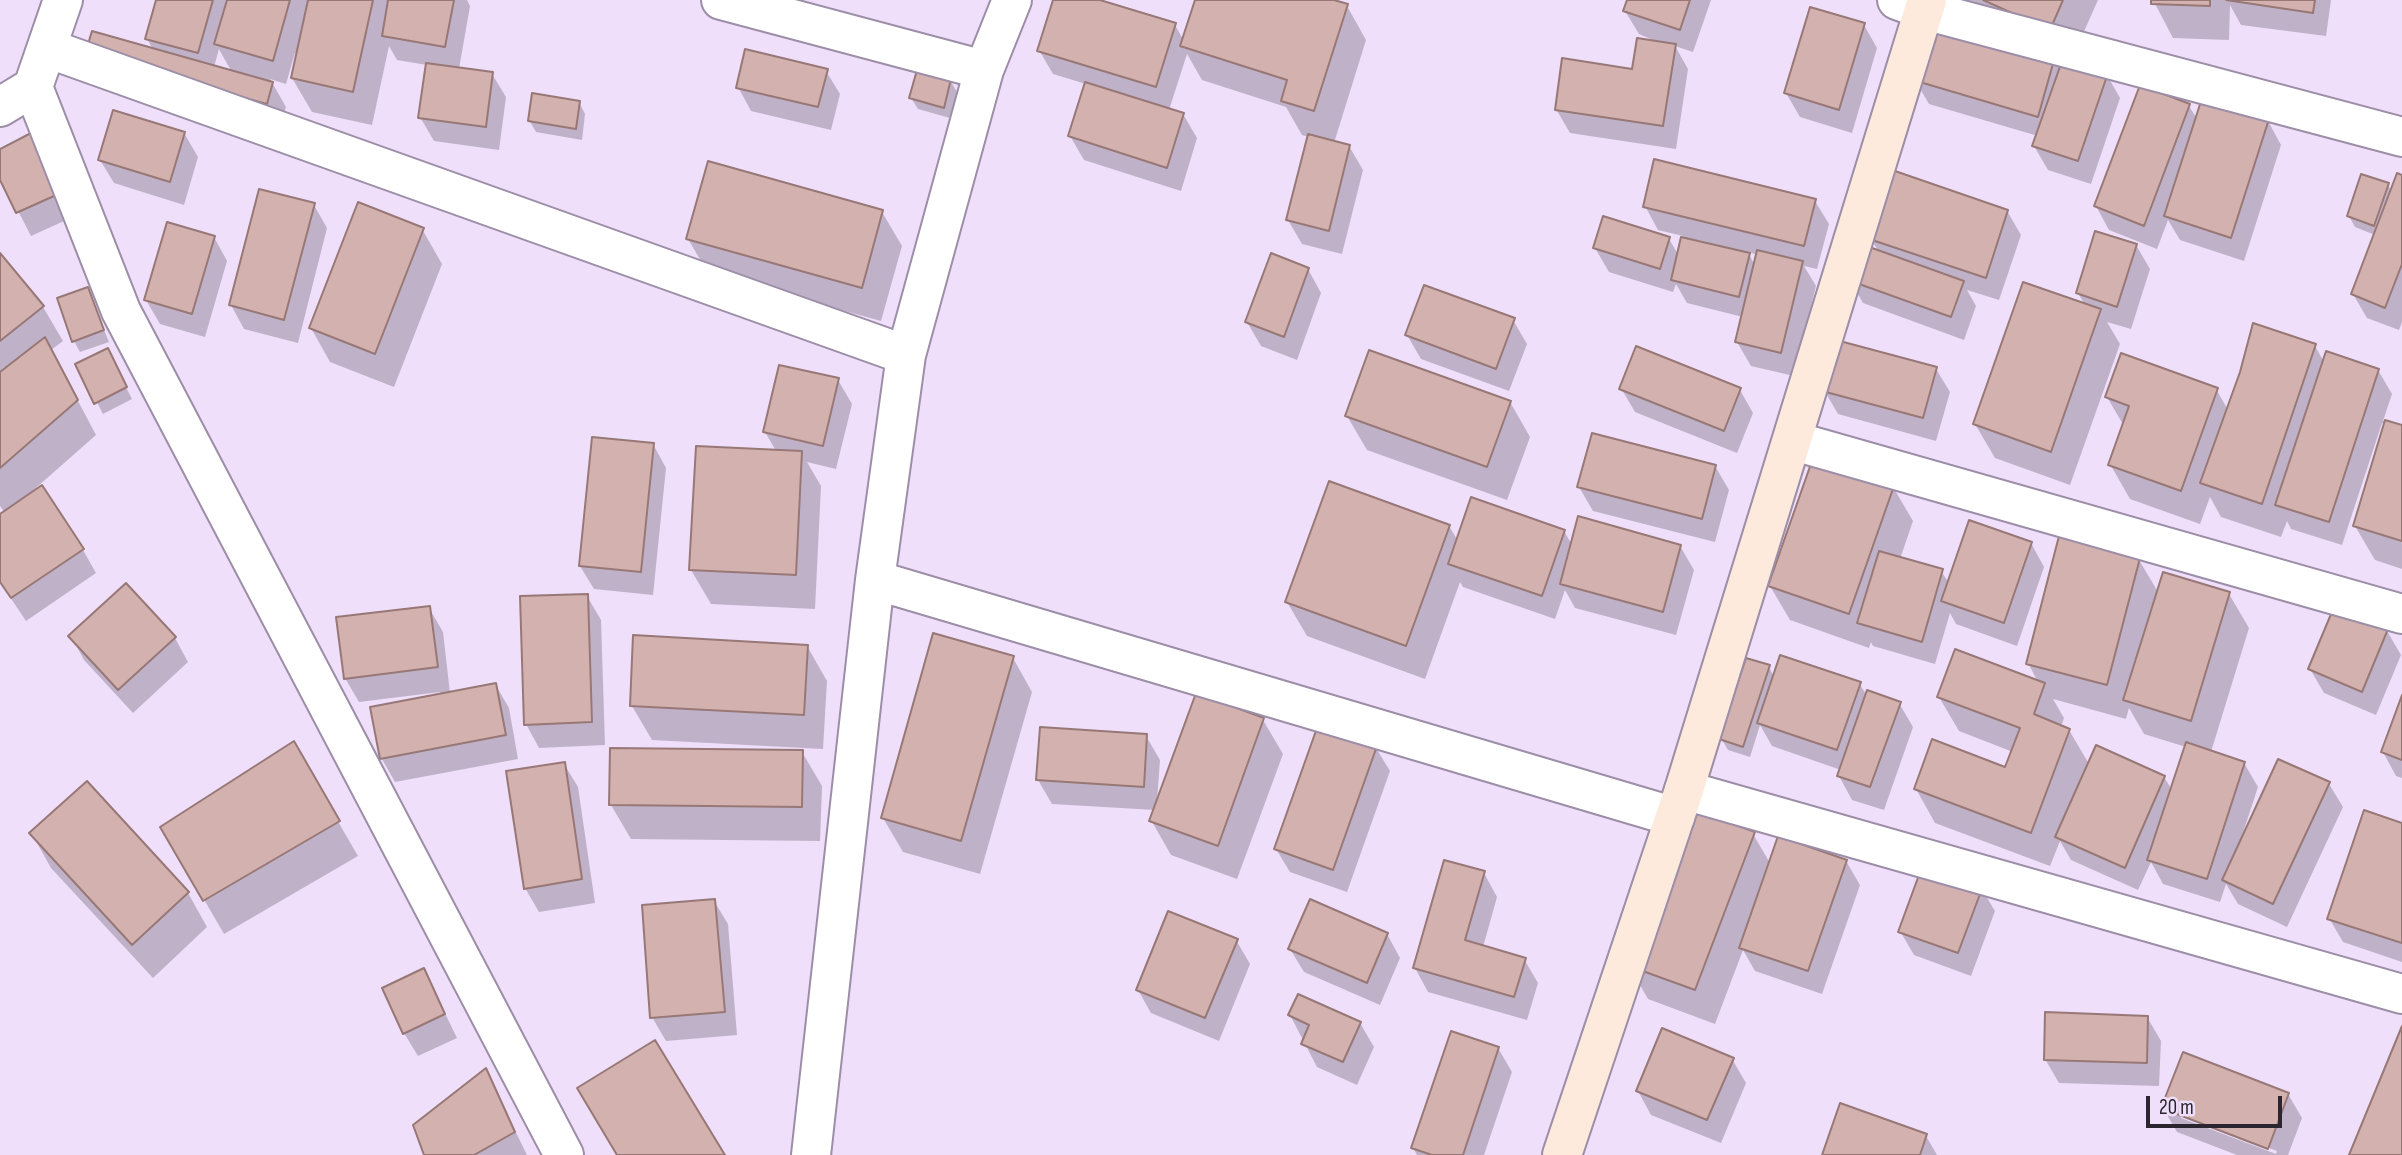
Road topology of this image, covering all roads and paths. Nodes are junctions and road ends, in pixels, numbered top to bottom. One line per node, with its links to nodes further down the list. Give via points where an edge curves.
1 (63, 0): 5 (street)
2 (721, 0): 6 (street)
3 (1012, 0): 6 (street)
4 (1916, 3): 9 (street); 11 (street)
5 (47, 48): 7 (street); 10 (street)
6 (984, 71): 10 (street)
7 (33, 87): 8 (street); 16 (street, via 121,311)
8 (0, 107)
9 (2402, 137)
10 (906, 355): 12 (street)
11 (1794, 440): 13 (street); 14 (street)
12 (875, 580): 14 (street); 17 (street)
13 (2402, 614)
14 (1679, 803): 15 (street); 18 (street)
15 (2402, 994)
16 (564, 1155)
17 (811, 1155)
18 (1562, 1155)

